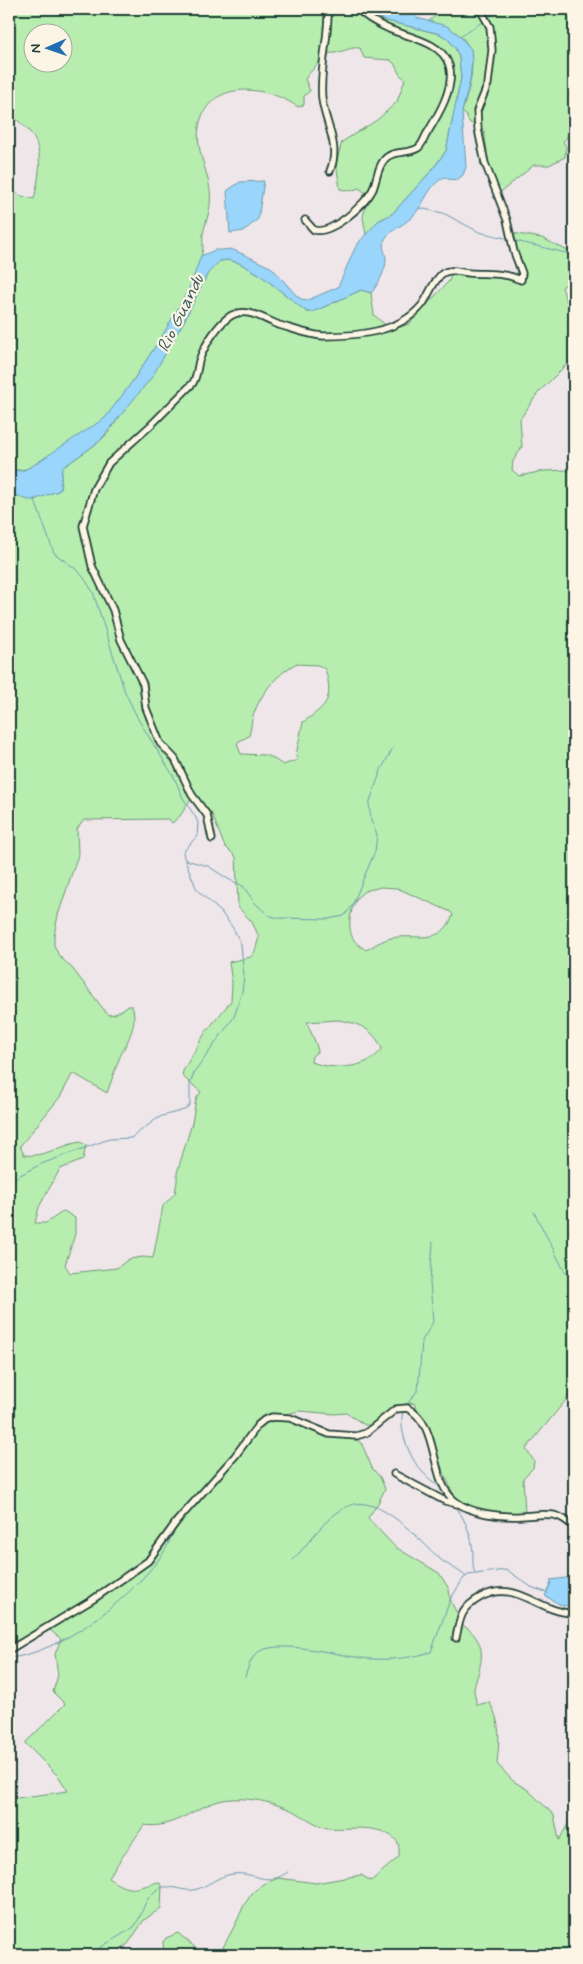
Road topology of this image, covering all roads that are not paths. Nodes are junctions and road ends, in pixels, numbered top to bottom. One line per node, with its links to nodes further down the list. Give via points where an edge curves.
1 (328, 9): 4 (street, via 322,99 334,140 335,157)
2 (358, 9): 5 (street, via 388,29 418,39 439,51 450,67 448,85 440,114 420,146 387,157 373,189 354,210 334,227 325,230 314,230)
3 (480, 9): 6 (street, via 490,27 492,50 488,84 478,107 478,125 485,163 507,220 522,273 521,280 499,274 445,272 416,311 380,331 316,335 248,313 231,316 206,347 194,381 112,460 89,503 83,526 92,566 113,610 121,640 143,684 146,708 160,743 175,759 192,795 207,815)
4 (330, 171)
5 (305, 220)
6 (212, 838)
7 (394, 1474): 8 (street, via 445,1501)
8 (466, 1507): 9 (street, via 498,1515 547,1513); 12 (street, via 454,1500 446,1489 425,1427 407,1408 396,1409 366,1433 356,1436 329,1434 290,1418 268,1418 261,1422 177,1521 148,1561 92,1600)
9 (574, 1528)
10 (574, 1613): 11 (street, via 563,1613 502,1590 485,1595 468,1606 461,1614)
11 (456, 1638)
12 (9, 1650)

